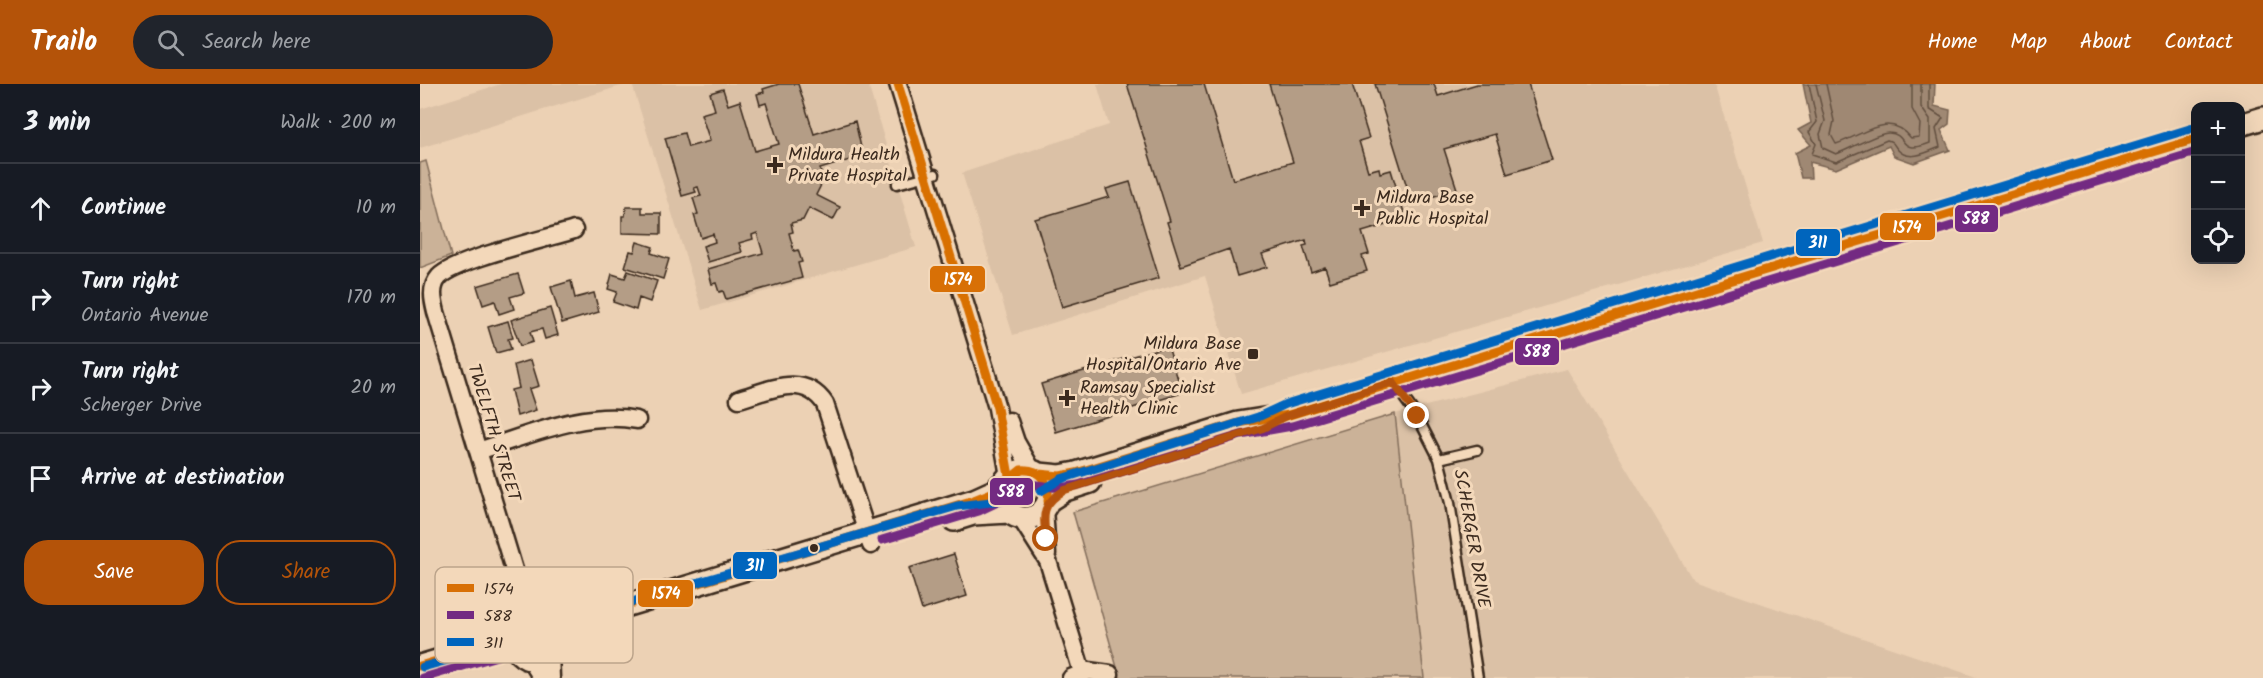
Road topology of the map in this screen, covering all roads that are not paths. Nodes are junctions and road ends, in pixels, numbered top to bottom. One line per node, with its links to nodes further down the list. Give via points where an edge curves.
1 (898, 84): 6 (street)
2 (908, 84): 6 (street)
3 (2263, 118): 4 (street)
4 (2245, 124)
5 (2191, 141): 9 (street)
6 (931, 175): 7 (lane); 16 (street, via 1011,428); 17 (street, via 997,408)
7 (897, 184)
8 (574, 230): 14 (street, TWELFTH STREET, via 456,266 435,283 433,301)
9 (1393, 382): 11 (street); 15 (lane, SCHERGER DRIVE, via 1417,416)
10 (739, 399): 20 (street, via 801,386 818,394 825,404)
11 (1289, 415): 16 (street, via 1238,423 1076,473 1060,476); 18 (street, via 1263,428 1065,490)
12 (637, 420): 14 (street, via 615,416 584,419)
13 (1477, 450): 15 (lane)
14 (478, 451): 22 (street, TWELFTH STREET)
15 (1439, 459): 35 (lane, SCHERGER DRIVE, via 1450,503)
16 (1035, 472): 17 (street, via 1016,471); 18 (street, via 1048,486)
17 (1006, 479): 19 (street, via 1001,498); 20 (street, via 996,490 974,500)
18 (1046, 505): 19 (street, via 1034,516); 21 (street)
19 (1015, 514): 20 (street, via 973,514); 21 (street)
20 (868, 539): 23 (street); 24 (street)
21 (1048, 561): 31 (street)
22 (512, 567)
23 (633, 605)
24 (633, 614)
25 (435, 662): 29 (street)
26 (475, 663): 32 (street)
27 (541, 663): 33 (street)
28 (544, 663): 34 (street)
29 (420, 666)
30 (1110, 674): 31 (street)
31 (1076, 675)
32 (427, 678)
33 (542, 678)
34 (551, 678)
35 (1478, 678)

